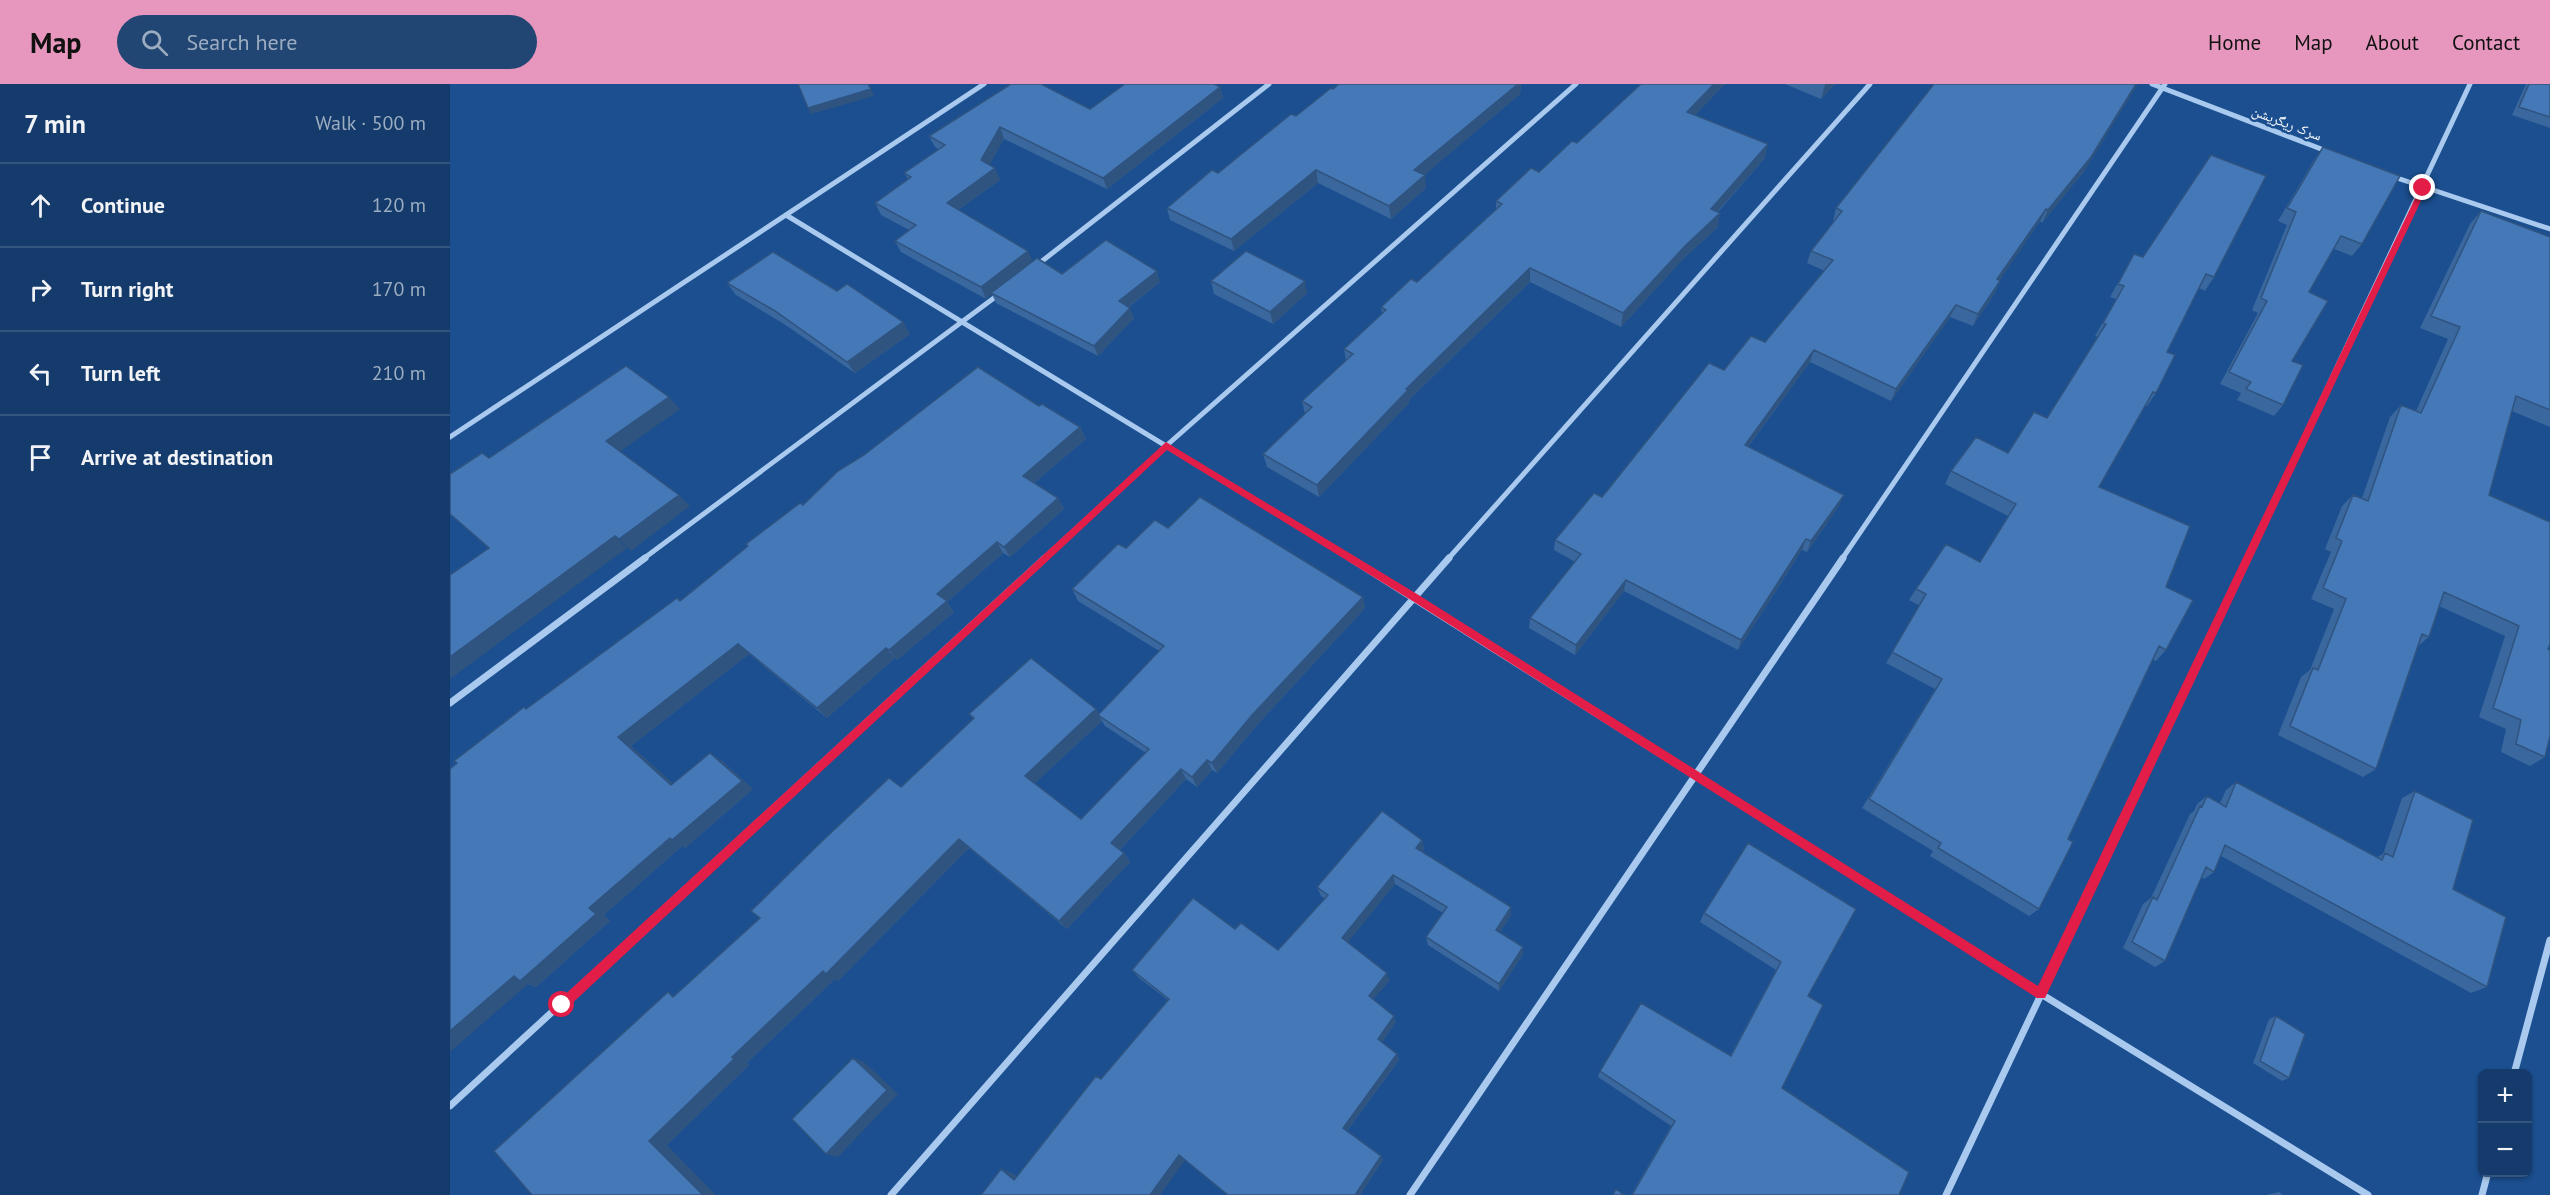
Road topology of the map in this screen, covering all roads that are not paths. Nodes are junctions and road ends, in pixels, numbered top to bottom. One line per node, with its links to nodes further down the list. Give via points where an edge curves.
1 (984, 84): 11 (street)
2 (1269, 84): 13 (street)
3 (1575, 84): 17 (street)
4 (1870, 84): 18 (street)
5 (2152, 84): 7 (street, سرک ریگریشن)
6 (2470, 84): 10 (street)
7 (2164, 86): 8 (street, سرک ریگریشن); 20 (street)
8 (2336, 155)
9 (2380, 171): 10 (street)
10 (2423, 188): 12 (street); 22 (street)
11 (786, 215): 15 (street); 16 (street)
12 (2550, 229)
13 (1028, 272)
14 (1000, 294): 15 (street)
15 (963, 322): 17 (street); 19 (street)
16 (450, 437)
17 (1166, 446): 18 (street); 24 (street)
18 (1414, 597): 20 (street); 26 (street)
19 (450, 703)
20 (1696, 775): 22 (street); 27 (street)
21 (2550, 940): 23 (street)
22 (2041, 994): 28 (street); 29 (street)
23 (2515, 1069)
24 (450, 1106)
25 (2487, 1177): 30 (street)
26 (891, 1195)
27 (1410, 1195)
28 (1947, 1195)
29 (2368, 1195)
30 (2482, 1195)

